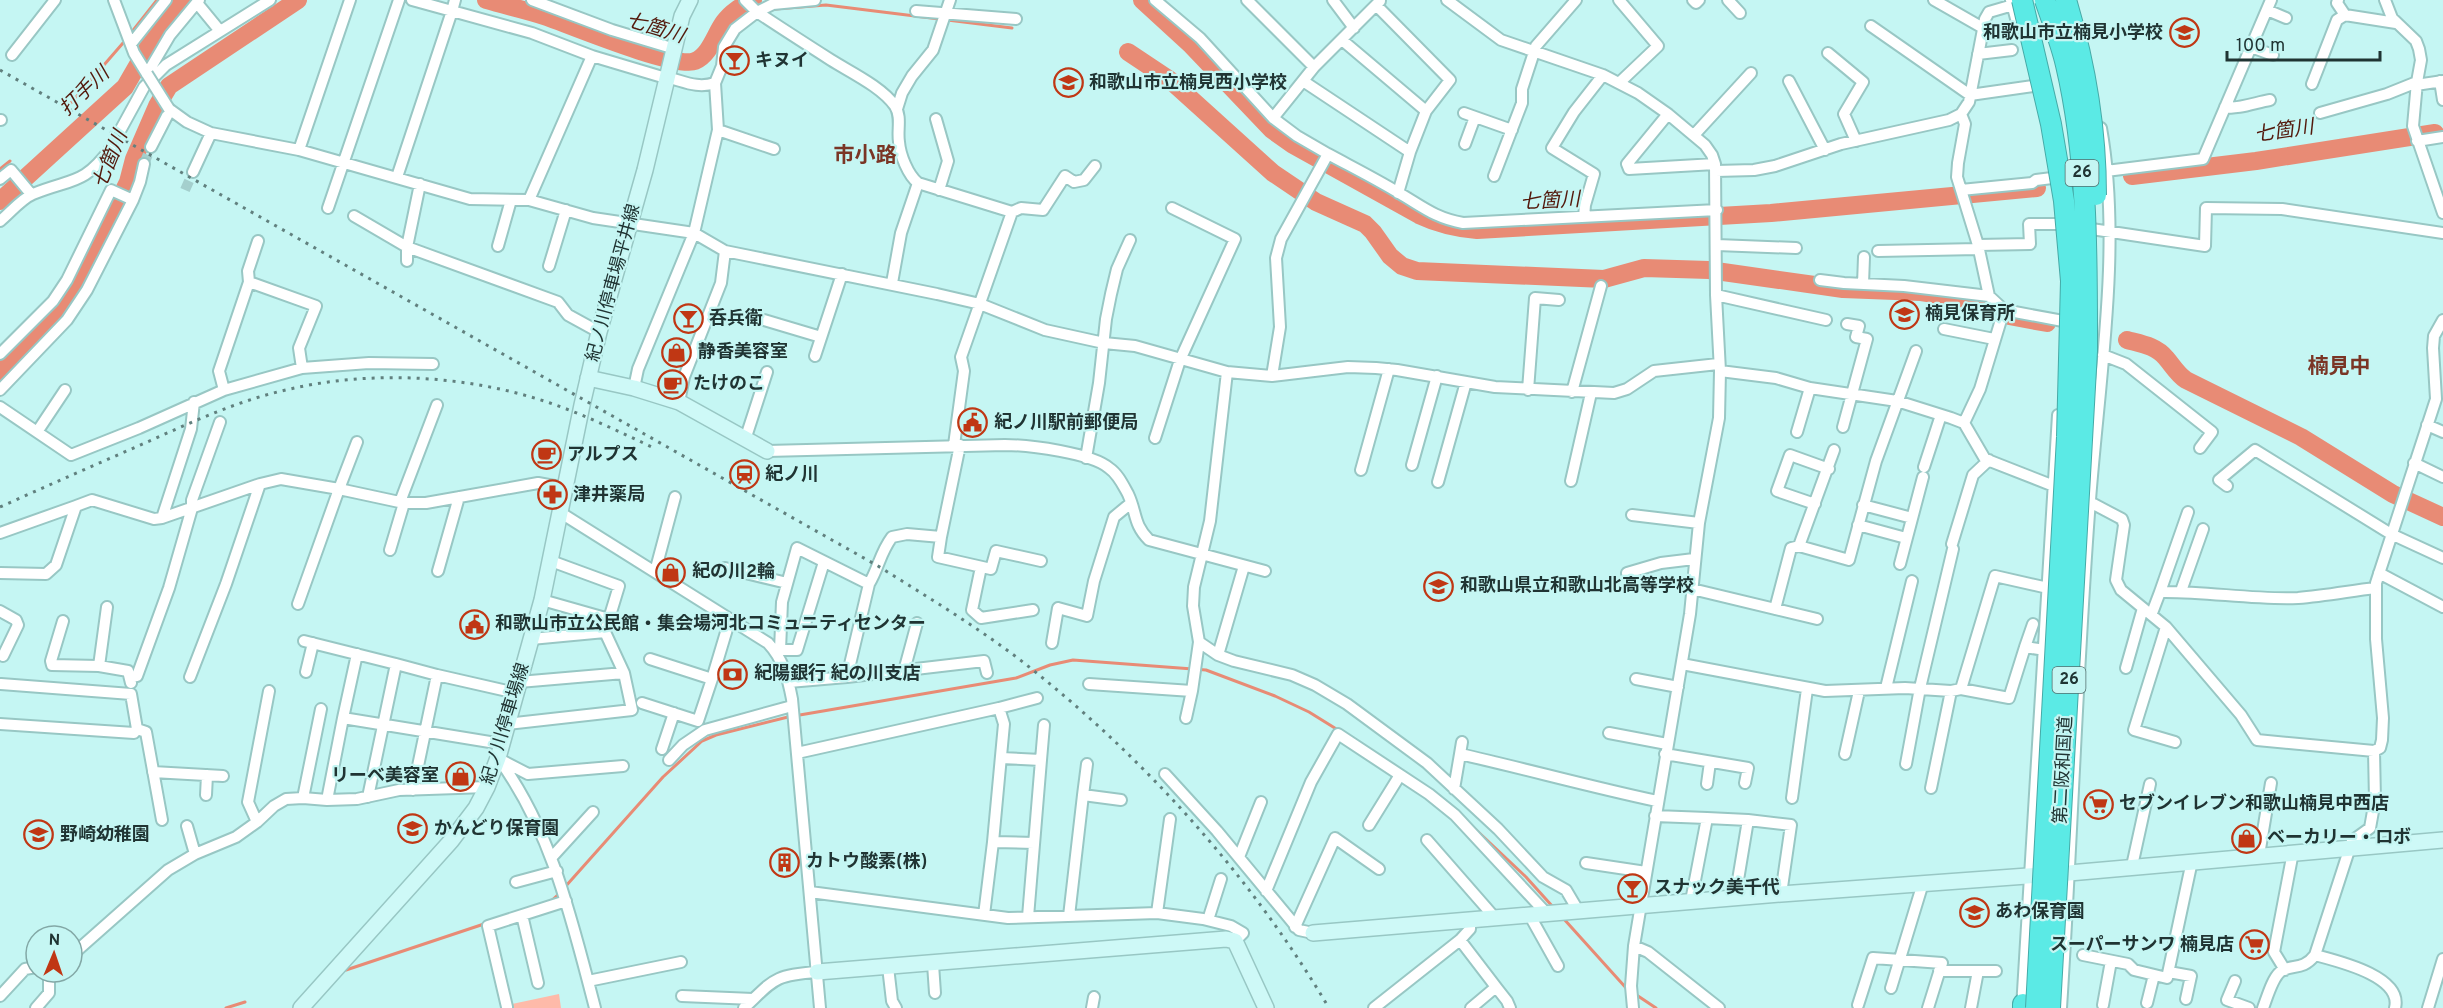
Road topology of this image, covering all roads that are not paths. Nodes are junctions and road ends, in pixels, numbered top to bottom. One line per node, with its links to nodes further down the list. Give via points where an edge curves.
1 (55, 0): 55 (street)
2 (114, 0): 49 (street)
3 (165, 0): 49 (street)
4 (270, 0): 46 (street)
5 (350, 0): 95 (street)
6 (399, 0): 99 (street)
7 (412, 0): 33 (street)
8 (532, 0): 51 (street)
9 (690, 0): 51 (street, 紀ノ川停車場平井線, via 682,16)
10 (745, 0): 35 (street)
11 (815, 0): 35 (street, via 778,2)
12 (950, 0): 39 (street)
13 (1155, 0): 82 (street, via 1200,38)
14 (1247, 0): 58 (street)
15 (1333, 0): 44 (street)
16 (1447, 0): 34 (street)
17 (1467, 0): 34 (street)
18 (1576, 0): 52 (street)
19 (1619, 0): 66 (street, via 1658,46)
20 (1693, 0): 21 (street)
21 (1699, 0)
22 (1728, 0): 37 (street)
23 (1934, 0): 45 (street)
24 (2043, 0): 167 (highway, 26, bridge, via 2066,63 2081,158); 204 (highway, 26, bridge, via 2058,69 2076,199 2076,360)
25 (2066, 0): 167 (highway, 26, bridge, via 2086,86 2096,172)
26 (2074, 0): 103 (street, via 2082,25)
27 (2338, 0): 38 (street)
28 (2385, 0): 42 (street)
29 (198, 1): 46 (street); 61 (street, via 170,35)
30 (1378, 2): 44 (street); 77 (street, via 1450,80)
31 (2015, 2): 45 (street, via 1989,12); 70 (street); 204 (highway, 26, bridge, via 2051,124 2064,201 2071,281)
32 (2269, 5): 40 (street); 48 (street)
33 (454, 6): 57 (street); 106 (street)
34 (1460, 10): 52 (street, via 1501,40)
35 (755, 11): 67 (street, via 735,29 724,47); 76 (street, via 866,81)
36 (916, 11): 39 (street)
37 (1740, 13)
38 (2345, 15): 42 (street); 69 (street, via 2337,20)
39 (943, 17): 41 (street); 76 (street, via 933,50 912,76)
40 (2286, 18)
41 (1016, 19)
42 (2396, 23): 68 (street, via 2420,49)
43 (1871, 26): 71 (street)
44 (1354, 28): 47 (street)
45 (1983, 28): 54 (street)
46 (220, 31): 83 (street, via 166,65 144,87)
47 (1342, 40): 58 (street); 77 (street)
48 (2251, 47): 56 (street); 74 (street)
49 (132, 49): 61 (street)
50 (2012, 50): 54 (street)
51 (675, 51): 59 (street, 紀ノ川停車場平井線)
52 (1535, 52): 62 (street); 85 (street)
53 (1828, 53): 90 (street, via 1863,82 1844,114)
54 (1978, 54): 71 (street)
55 (12, 55)
56 (2273, 55)
57 (592, 56): 59 (street, via 659,76); 117 (street)
58 (1314, 67): 63 (street)
59 (670, 73): 67 (street, via 684,83); 127 (street, 紀ノ川停車場平井線)
60 (1751, 73): 87 (street)
61 (147, 74): 75 (street, bridge)
62 (1603, 75): 66 (street); 125 (street, via 1552,148 1594,174)
63 (1303, 81): 82 (street); 97 (street)
64 (1789, 81): 96 (street)
65 (2442, 81): 68 (street); 73 (street)
66 (1619, 82): 79 (street)
67 (715, 83): 84 (street)
68 (2416, 83): 78 (street); 89 (street)
69 (2312, 84)
70 (2033, 86): 71 (street); 107 (street)
71 (1970, 95): 80 (street)
72 (2270, 100): 74 (street, via 2234,110)
73 (2443, 100)
74 (2225, 107): 103 (street, via 2203,159)
75 (170, 109): 86 (street); 92 (street)
76 (897, 110): 109 (street, via 904,161)
77 (1426, 111): 97 (street)
78 (2320, 113)
79 (1668, 114): 87 (street); 102 (street, via 1627,164 1629,169)
80 (1961, 114): 90 (street); 114 (street, via 1965,124 1957,177)
81 (936, 118): 111 (street, via 948,161)
82 (1273, 118): 98 (street)
83 (121, 129)
84 (718, 130): 94 (street); 130 (street)
85 (1512, 130): 91 (street, via 1470,115); 105 (street)
86 (211, 133): 95 (street); 104 (street)
87 (1694, 135): 102 (street, via 1712,155)
88 (2443, 136): 89 (street)
89 (2416, 137): 118 (street)
90 (1856, 141): 96 (street)
91 (1465, 144)
92 (151, 147)
93 (111, 148): 113 (street, via 96,167 73,182)
94 (774, 149)
95 (299, 150): 99 (street)
96 (1826, 150): 102 (street, via 1754,170)
97 (1410, 152): 112 (street)
98 (1326, 159): 112 (street); 177 (street, via 1281,239 1276,258 1280,327)
99 (344, 162): 106 (street); 119 (street)
100 (144, 164): 115 (street)
101 (1095, 166): 122 (street, via 1084,180 1074,182 1065,176 1042,210 1020,208)
102 (1715, 168): 123 (street)
103 (2106, 171): 129 (street)
104 (193, 172)
105 (1494, 176)
106 (397, 177): 110 (street)
107 (2052, 178): 114 (street); 128 (street)
108 (0, 179): 113 (street, via 11,170)
109 (918, 183): 111 (street); 147 (street, via 901,233)
110 (420, 184): 116 (street, via 470,198); 136 (street)
111 (939, 190): 122 (street)
112 (1398, 193): 125 (street, via 1444,220 1463,223)
113 (31, 194): 126 (street)
114 (1962, 194): 137 (street)
115 (133, 200): 168 (street, via 111,190 53,301); 184 (street, via 68,320)
116 (512, 200): 117 (street); 135 (street)
117 (529, 200): 121 (street)
118 (2442, 205)
119 (328, 208)
120 (1172, 208): 170 (street, via 1235,239)
121 (566, 210): 127 (street); 143 (street)
122 (1012, 212): 153 (street)
123 (1717, 214): 125 (street); 134 (street)
124 (354, 216): 136 (street)
125 (1584, 217)
126 (0, 221)
127 (630, 224): 130 (street); 161 (street, 紀ノ川停車場平井線)
128 (2058, 224): 129 (street); 137 (street, via 2029,225 2030,244); 158 (street)
129 (2109, 232): 131 (street, via 2205,246 2206,208 2264,207); 167 (street, via 2108,286)
130 (694, 233): 139 (street); 182 (street, via 638,369)
131 (2443, 233)
132 (258, 240): 146 (street, via 248,271)
133 (1130, 240): 165 (street, via 1115,277)
134 (1717, 245): 138 (street); 150 (street)
135 (498, 246)
136 (407, 247): 142 (street); 161 (street, via 558,302 568,315)
137 (1978, 247): 140 (street); 151 (street)
138 (1796, 248)
139 (725, 251): 144 (street); 193 (street, via 722,283 684,377)
140 (1878, 251)
141 (1864, 257): 148 (street)
142 (407, 261)
143 (549, 266)
144 (842, 274): 147 (street); 162 (street)
145 (1820, 280): 148 (street)
146 (249, 282): 172 (street, via 316,306 299,348); 186 (street, via 219,371)
147 (892, 283): 153 (street)
148 (1863, 284): 151 (street)
149 (1600, 286): 188 (street)
150 (1716, 295): 156 (street); 173 (street)
151 (1989, 296): 154 (street)
152 (1559, 300): 187 (street, via 1534,298)
153 (980, 304): 165 (street, via 1045,330); 208 (street, via 961,357 964,371)
154 (2003, 313): 158 (street); 164 (street)
155 (764, 320): 162 (street)
156 (1826, 320)
157 (2443, 320): 163 (street)
158 (2063, 321): 222 (street)
159 (1847, 324): 190 (street, via 1859,326 1856,337 1867,339)
160 (1944, 329): 164 (street)
161 (599, 332): 179 (street, 紀ノ川停車場平井線)
162 (821, 337): 169 (street)
163 (2438, 338): 181 (street)
164 (1994, 339): 198 (street, via 1977,398)
165 (1104, 343): 170 (street, via 1135,346); 212 (street)
166 (1916, 351): 191 (street)
167 (2095, 353): 209 (street, via 2126,364 2212,432); 229 (street); 482 (highway, 第二阪和国道 / 26, bridge)
168 (0, 354)
169 (815, 356)
170 (1180, 360): 176 (street); 205 (street)
171 (433, 364): 172 (street)
172 (302, 368): 186 (street)
173 (1719, 368): 183 (street); 189 (street, via 1654,371 1627,389); 240 (street, via 1719,418)
174 (1389, 369): 177 (street, via 1348,367); 178 (street); 217 (street)
175 (767, 372): 206 (street)
176 (1227, 372): 177 (street); 249 (street, via 1210,521)
177 (1272, 376)
178 (1437, 376): 180 (street); 215 (street)
179 (588, 378): 182 (street, 紀ノ川停車場平井線); 224 (street, 紀ノ川停車場線)
180 (1466, 382): 187 (street); 220 (street)
181 (2440, 384): 199 (street)
182 (634, 388): 193 (street, 紀ノ川停車場平井線)
183 (1809, 388): 190 (street); 202 (street)
184 (0, 390)
185 (65, 390): 201 (street)
186 (224, 390): 192 (street)
187 (1528, 390): 188 (street)
188 (1572, 392): 189 (street)
189 (1591, 393): 219 (street)
190 (1852, 395): 191 (street); 200 (street)
191 (1897, 401): 196 (street); 232 (street)
192 (194, 402): 201 (street, via 71,455); 238 (street, via 191,429)
193 (679, 402): 206 (street, 紀ノ川停車場平井線)
194 (436, 405): 228 (street)
195 (0, 407): 201 (street)
196 (1941, 415): 198 (street); 239 (street)
197 (220, 422): 234 (street)
198 (1964, 423): 213 (street)
199 (2427, 425): 203 (street); 214 (street)
200 (1843, 427)
201 (37, 432)
202 (1797, 432)
203 (2443, 432)
204 (2067, 437): 467 (highway, 第二阪和国道 / 26, bridge)
205 (1155, 438)
206 (745, 440): 211 (street, 紀ノ川停車場平井線)
207 (357, 441): 225 (street)
208 (957, 445): 211 (street); 212 (street, via 1035,446); 245 (street)
209 (2200, 448)
210 (1834, 450): 216 (street)
211 (767, 451)
212 (1086, 458): 230 (street, via 1112,470)
213 (1989, 460): 222 (street); 319 (street, via 1973,475)
214 (2414, 463): 218 (street); 244 (street)
215 (1412, 465)
216 (1829, 469): 231 (street); 231 (street, via 1790,455 1777,491)
217 (1361, 470)
218 (2443, 477)
219 (1572, 481)
220 (1438, 482)
221 (260, 484): 225 (street, via 281,479); 234 (street); 309 (street)
222 (2054, 485): 229 (street); 268 (street)
223 (2227, 486): 244 (street, via 2218,480 2255,450)
224 (565, 488): 226 (street, via 538,483); 236 (street, 紀ノ川停車場線)
225 (339, 489): 228 (street); 274 (street)
226 (459, 497): 228 (street, via 426,503); 259 (street)
227 (675, 497): 261 (street)
228 (402, 502): 248 (street)
229 (2090, 502): 280 (street, via 2122,519 2116,580 2121,590); 404 (street)
230 (1131, 503): 249 (street, via 1139,529 1149,540); 291 (street, via 1114,517 1087,616 1058,608)
231 (1815, 504): 247 (street)
232 (1863, 505): 239 (street); 241 (street)
233 (76, 506): 238 (street, via 93,500); 243 (street); 262 (street, via 56,566 46,574)
234 (192, 508): 238 (street); 308 (street, via 169,588 137,676)
235 (2188, 512): 272 (street)
236 (561, 513): 252 (street, 紀ノ川停車場線); 261 (street)
237 (1632, 515): 240 (street)
238 (162, 518)
239 (1912, 518): 246 (street)
240 (1699, 523): 251 (street)
241 (1858, 525): 246 (street); 247 (street, via 1849,560)
242 (2202, 529): 271 (street)
243 (0, 533)
244 (2391, 534): 250 (street); 264 (street)
245 (941, 537): 257 (street, via 938,556); 267 (street, via 892,537 882,550)
246 (1906, 538): 255 (street)
247 (1799, 546): 277 (street, via 1791,548)
248 (390, 550)
249 (1201, 555): 256 (street); 290 (street, via 1193,606)
250 (2443, 558)
251 (1694, 559): 263 (street); 270 (street)
252 (551, 561): 273 (street, 紀ノ川停車場線); 281 (street, via 619,586)
253 (1041, 561): 257 (street, via 996,551 991,569)
254 (824, 562): 266 (street, via 797,548); 267 (street); 293 (street, via 798,650)
255 (1900, 564)
256 (1244, 566): 260 (street); 297 (street)
257 (981, 567): 278 (street, via 972,610 981,618)
258 (726, 568): 266 (street)
259 (438, 571)
260 (1265, 571)
261 (655, 572): 282 (street)
262 (0, 573)
263 (1628, 573)
264 (2379, 573): 269 (street); 275 (street)
265 (1912, 580): 318 (street)
266 (787, 583): 293 (street)
267 (869, 584): 310 (street)
268 (2048, 588): 294 (street); 321 (street, via 1995,576)
269 (2376, 588): 271 (street, via 2297,598); 346 (street, via 2383,718 2380,748)
270 (1692, 589): 277 (street); 300 (street)
271 (2181, 591): 272 (street)
272 (2160, 592): 280 (street)
273 (542, 600): 281 (street); 289 (street, 紀ノ川停車場線)
274 (298, 604)
275 (2443, 607)
276 (107, 608): 301 (street)
277 (1775, 609): 283 (street)
278 (1033, 610)
279 (0, 611): 296 (street, via 18,625)
280 (2148, 611): 287 (street); 302 (street)
281 (609, 619): 288 (street)
282 (730, 619): 293 (street); 311 (street)
283 (1817, 619)
284 (63, 621): 301 (street, via 52,665)
285 (917, 623): 303 (street)
286 (2033, 624): 292 (street)
287 (2166, 627): 342 (street, via 2134,730); 346 (street, via 2241,715 2257,740)
288 (605, 632): 289 (street); 305 (street)
289 (531, 639): 317 (street, 紀ノ川停車場線)
290 (1199, 642): 297 (street); 323 (street)
291 (1052, 643)
292 (2025, 647): 294 (street); 321 (street, via 2009,698)
293 (778, 650): 313 (street)
294 (2045, 650): 405 (street)
295 (357, 654): 299 (street); 304 (street, via 308,642); 332 (street)
296 (3, 656)
297 (1218, 656): 368 (street, via 1315,685 1427,763)
298 (650, 659): 311 (street)
299 (396, 664): 307 (street); 335 (street)
300 (1682, 664): 316 (street); 320 (street)
301 (99, 666): 308 (street, via 123,669)
302 (2126, 668)
303 (904, 670): 306 (street, via 984,661); 310 (street)
304 (306, 672)
305 (624, 673): 317 (street); 336 (street, via 632,710)
306 (987, 673)
307 (437, 675): 317 (street); 339 (street)
308 (130, 677): 325 (street)
309 (190, 677)
310 (847, 677): 313 (street)
311 (712, 679): 331 (street, via 698,721)
312 (1636, 680): 316 (street)
313 (789, 682): 330 (street)
314 (1, 684): 325 (street)
315 (1089, 684): 323 (street)
316 (1678, 687): 344 (street)
317 (518, 688): 336 (street, 紀ノ川停車場線)
318 (1886, 688): 319 (street); 324 (street)
319 (1920, 688): 321 (street); 355 (street)
320 (1807, 689): 324 (street); 374 (street)
321 (1956, 690): 367 (street)
322 (269, 691): 385 (street, via 248,802)
323 (1192, 691): 333 (street)
324 (1859, 691): 349 (street)
325 (131, 694): 338 (street)
326 (1036, 698): 328 (street)
327 (642, 703): 331 (street)
328 (999, 708): 347 (street); 350 (street, via 1004,724)
329 (321, 709): 373 (street)
330 (793, 712): 347 (street); 351 (street, via 705,730)
331 (674, 713): 343 (street)
332 (343, 718): 335 (street); 375 (street)
333 (1186, 718)
334 (0, 724): 338 (street, via 134,733)
335 (383, 724): 339 (street); 372 (street)
336 (507, 724): 345 (street, 紀ノ川停車場線)
337 (1044, 725): 352 (street)
338 (137, 729): 357 (street, via 146,732)
339 (425, 731): 345 (street); 369 (street)
340 (1609, 733): 344 (street)
341 (1462, 742): 348 (street)
342 (2175, 742)
343 (662, 748)
344 (1666, 749): 353 (street); 377 (street)
345 (500, 751): 356 (street, via 528,774); 366 (street, 紀ノ川停車場線); 396 (street)
346 (2374, 751): 392 (street, via 2375,800 2370,828 2356,836)
347 (797, 753): 410 (street)
348 (1460, 754): 368 (street); 377 (street)
349 (1845, 754)
350 (1001, 758): 352 (street); 390 (street)
351 (669, 760)
352 (1041, 760): 391 (street)
353 (1710, 762): 362 (street, via 1748,768); 364 (street)
354 (1087, 764): 371 (street)
355 (1906, 764)
356 (623, 766)
357 (153, 772): 359 (street); 383 (street)
358 (1166, 774): 397 (street)
359 (207, 775): 361 (street); 370 (street)
360 (1400, 775): 386 (street); 409 (street, via 1338,735 1311,782); 418 (street, via 1455,815)
361 (223, 776)
362 (1745, 783)
363 (2271, 783): 395 (street)
364 (1707, 784)
365 (2150, 784): 400 (street)
366 (487, 787): 369 (street); 469 (street, 紀ノ川停車場線, via 451,841)
367 (1931, 788)
368 (1454, 789): 416 (street, via 1543,877 1566,890)
369 (413, 790): 372 (street)
370 (206, 795)
371 (1083, 795): 376 (street); 421 (street)
372 (368, 797): 375 (street)
373 (303, 798): 375 (street); 385 (street, via 280,803)
374 (1792, 798)
375 (327, 800)
376 (1121, 800)
377 (1657, 801): 380 (street)
378 (1261, 802): 397 (street)
379 (593, 812): 396 (street)
380 (1655, 816): 381 (street); 403 (street)
381 (1707, 818): 384 (street); 414 (street)
382 (1170, 819): 417 (street)
383 (162, 820)
384 (1748, 820): 412 (street, via 1791,825); 413 (street)
385 (257, 822): 394 (street, via 236,837)
386 (1370, 825)
387 (187, 826): 394 (street)
388 (1427, 840): 424 (street)
389 (2443, 840): 392 (street)
390 (993, 842): 391 (street); 420 (street)
391 (1034, 843): 423 (street)
392 (2350, 848): 393 (street); 434 (street)
393 (2293, 852): 395 (street); 442 (street, via 2274,952)
394 (195, 854): 431 (street, via 168,870)
395 (2259, 855): 398 (street)
396 (552, 857): 402 (street)
397 (1239, 857): 409 (street)
398 (2192, 861): 400 (street); 448 (street)
399 (1586, 863): 403 (street)
400 (2132, 866): 404 (street)
401 (1379, 869): 427 (street, via 1335,838)
402 (557, 871): 407 (street); 411 (street)
403 (1646, 872): 415 (street)
404 (2069, 873): 405 (street); 483 (street)
405 (2032, 876): 408 (street); 467 (street)
406 (1221, 879): 425 (street)
407 (516, 882)
408 (1923, 883): 412 (street); 436 (street)
409 (1266, 891): 427 (street)
410 (810, 892): 420 (street); 447 (street)
411 (564, 893): 419 (street); 450 (street)
412 (1780, 894): 413 (street)
413 (1735, 898): 414 (street)
414 (1691, 901): 415 (street)
415 (1640, 907): 416 (street); 432 (street)
416 (1579, 912): 418 (street)
417 (1157, 913): 421 (street); 425 (street)
418 (1554, 914): 422 (street)
419 (522, 915): 452 (street); 466 (street, via 488,926)
420 (984, 915): 423 (street)
421 (1069, 916): 423 (street)
422 (1530, 916): 424 (street); 440 (street)
423 (1028, 917)
424 (1496, 919): 426 (street)
425 (1208, 921): 430 (street, via 1243,933)
426 (1470, 921): 428 (street); 429 (street, via 1470,929)
427 (1295, 927): 428 (street)
428 (1313, 933)
429 (1460, 940): 454 (street); 475 (street)
430 (1235, 941): 439 (street); 474 (street)
431 (84, 944)
432 (1634, 946): 478 (street); 479 (street, via 1648,952)
433 (2083, 955): 437 (street)
434 (2315, 955): 442 (street, via 2304,966); 486 (street, via 2351,965 2380,979 2394,993)
435 (2443, 959): 463 (street)
436 (1900, 960): 444 (street, via 1942,963); 455 (street); 464 (street, via 1873,958)
437 (2111, 961): 449 (street); 465 (street)
438 (681, 962): 450 (street)
439 (933, 964): 441 (street); 456 (street)
440 (1558, 966)
441 (888, 967): 447 (street); 473 (street)
442 (2285, 969): 485 (street, via 2279,973)
443 (24, 970): 457 (street)
444 (1939, 970): 445 (street); 480 (street)
445 (1978, 971): 446 (street); 481 (street)
446 (1996, 971)
447 (817, 972): 459 (street, via 783,975); 472 (street)
448 (2169, 972): 449 (street, via 2167,978); 460 (street, via 2191,976)
449 (2154, 975): 462 (street)
450 (588, 981): 470 (street)
451 (2235, 981): 484 (street, via 2227,1000)
452 (538, 983)
453 (49, 984): 468 (street, via 49,993)
454 (1496, 987): 476 (street); 477 (street)
455 (1891, 988)
456 (935, 993)
457 (0, 994)
458 (682, 996): 459 (street)
459 (753, 999): 471 (street)
460 (2186, 999)
461 (2443, 1000): 463 (street)
462 (2147, 1003)
463 (2430, 1003)
464 (1858, 1005)
465 (2103, 1005)
466 (507, 1007)
467 (2026, 1007)
468 (36, 1008)
469 (301, 1008)
470 (595, 1008)
471 (744, 1008)
472 (820, 1008)
473 (896, 1008)
474 (1266, 1008)
475 (1374, 1008)
476 (1471, 1008)
477 (1510, 1008)
478 (1633, 1008)
479 (1719, 1008)
480 (1928, 1008)
481 (1971, 1008)
482 (2050, 1008)
483 (2061, 1008)
484 (2249, 1008)
485 (2263, 1008)
486 (2396, 1008)

